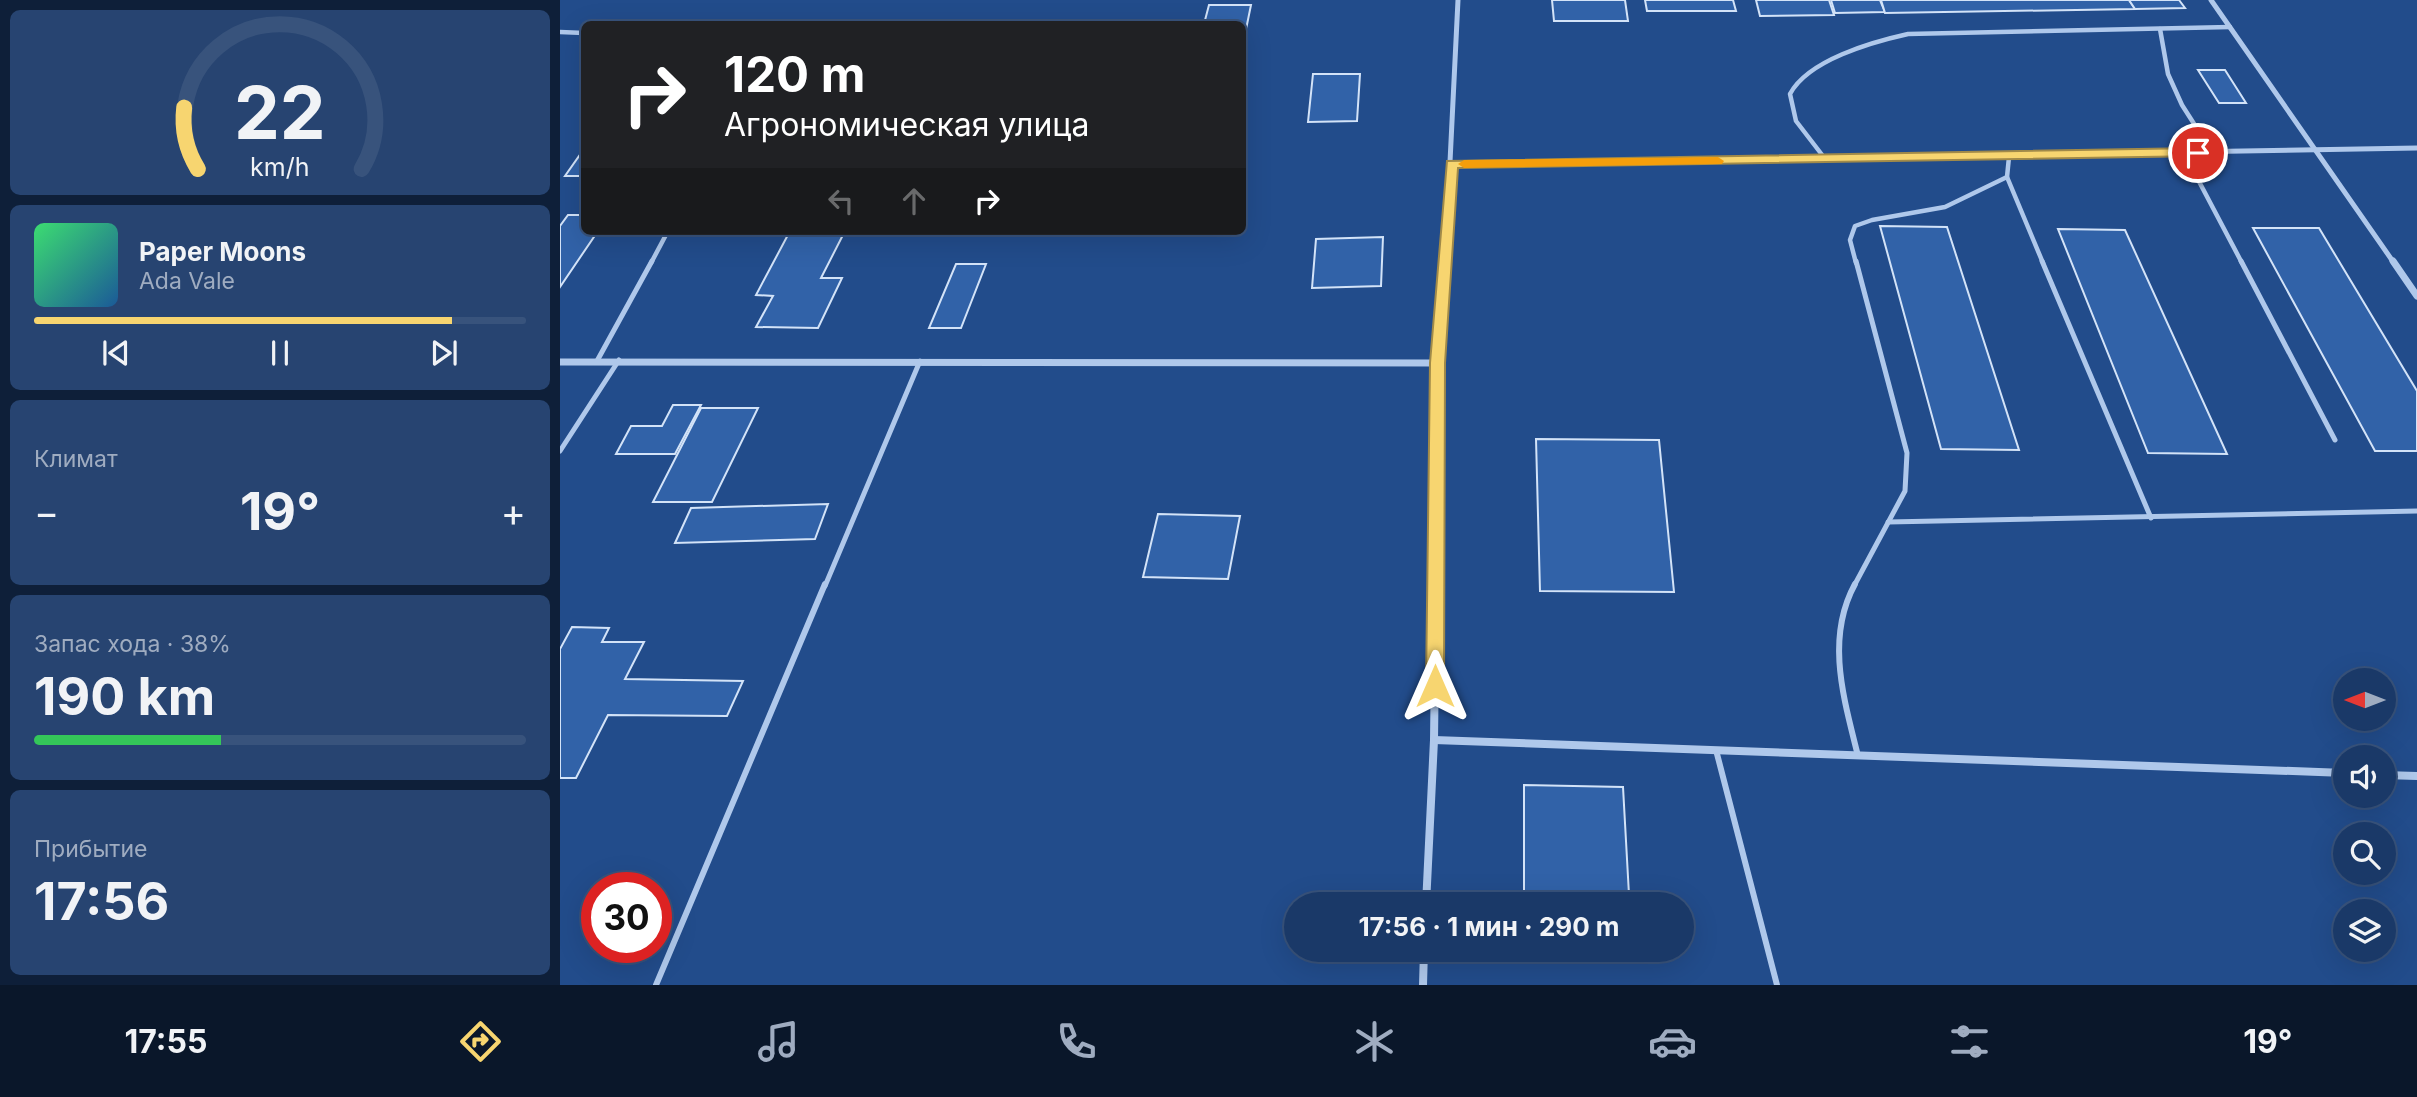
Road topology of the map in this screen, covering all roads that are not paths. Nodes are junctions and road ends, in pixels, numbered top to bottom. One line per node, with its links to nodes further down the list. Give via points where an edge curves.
1 (1458, 0): 13 (street)
2 (2211, 0): 3 (street)
3 (2230, 27): 4 (lane); 8 (street)
4 (2160, 29): 9 (lane, via 2168,74 2182,106); 12 (lane, via 1908,34 1867,44 1807,74 1790,94 1806,136)
5 (560, 32): 6 (lane)
6 (581, 33)
7 (2417, 148): 8 (street)
8 (2316, 151): 9 (street); 16 (street)
9 (2212, 152): 10 (street)
10 (2184, 153): 11 (street); 22 (lane)
11 (2009, 157): 12 (street); 14 (lane)
12 (1826, 160): 13 (street)
13 (1452, 164): 21 (street)
14 (2007, 177): 25 (lane); 26 (lane, via 1945,207 1855,226 1850,240 1907,453 1905,491)
15 (665, 235): 18 (lane)
16 (2417, 296)
17 (619, 360): 18 (street); 19 (street); 23 (lane)
18 (597, 361): 20 (street)
19 (920, 361): 21 (street); 35 (lane)
20 (560, 362)
21 (1438, 363): 27 (street)
22 (2335, 440)
23 (560, 451)
24 (2417, 511): 25 (lane)
25 (2151, 517): 26 (lane)
26 (1888, 522): 29 (lane, via 1843,606 1838,649)
27 (1434, 740): 28 (street); 33 (street)
28 (1716, 750): 29 (street); 37 (lane)
29 (1858, 755): 30 (street)
30 (2333, 773)
31 (2396, 775): 32 (street)
32 (2417, 776)
33 (1427, 892)
34 (1424, 962): 36 (street)
35 (656, 985)
36 (1423, 985)
37 (1777, 985)

